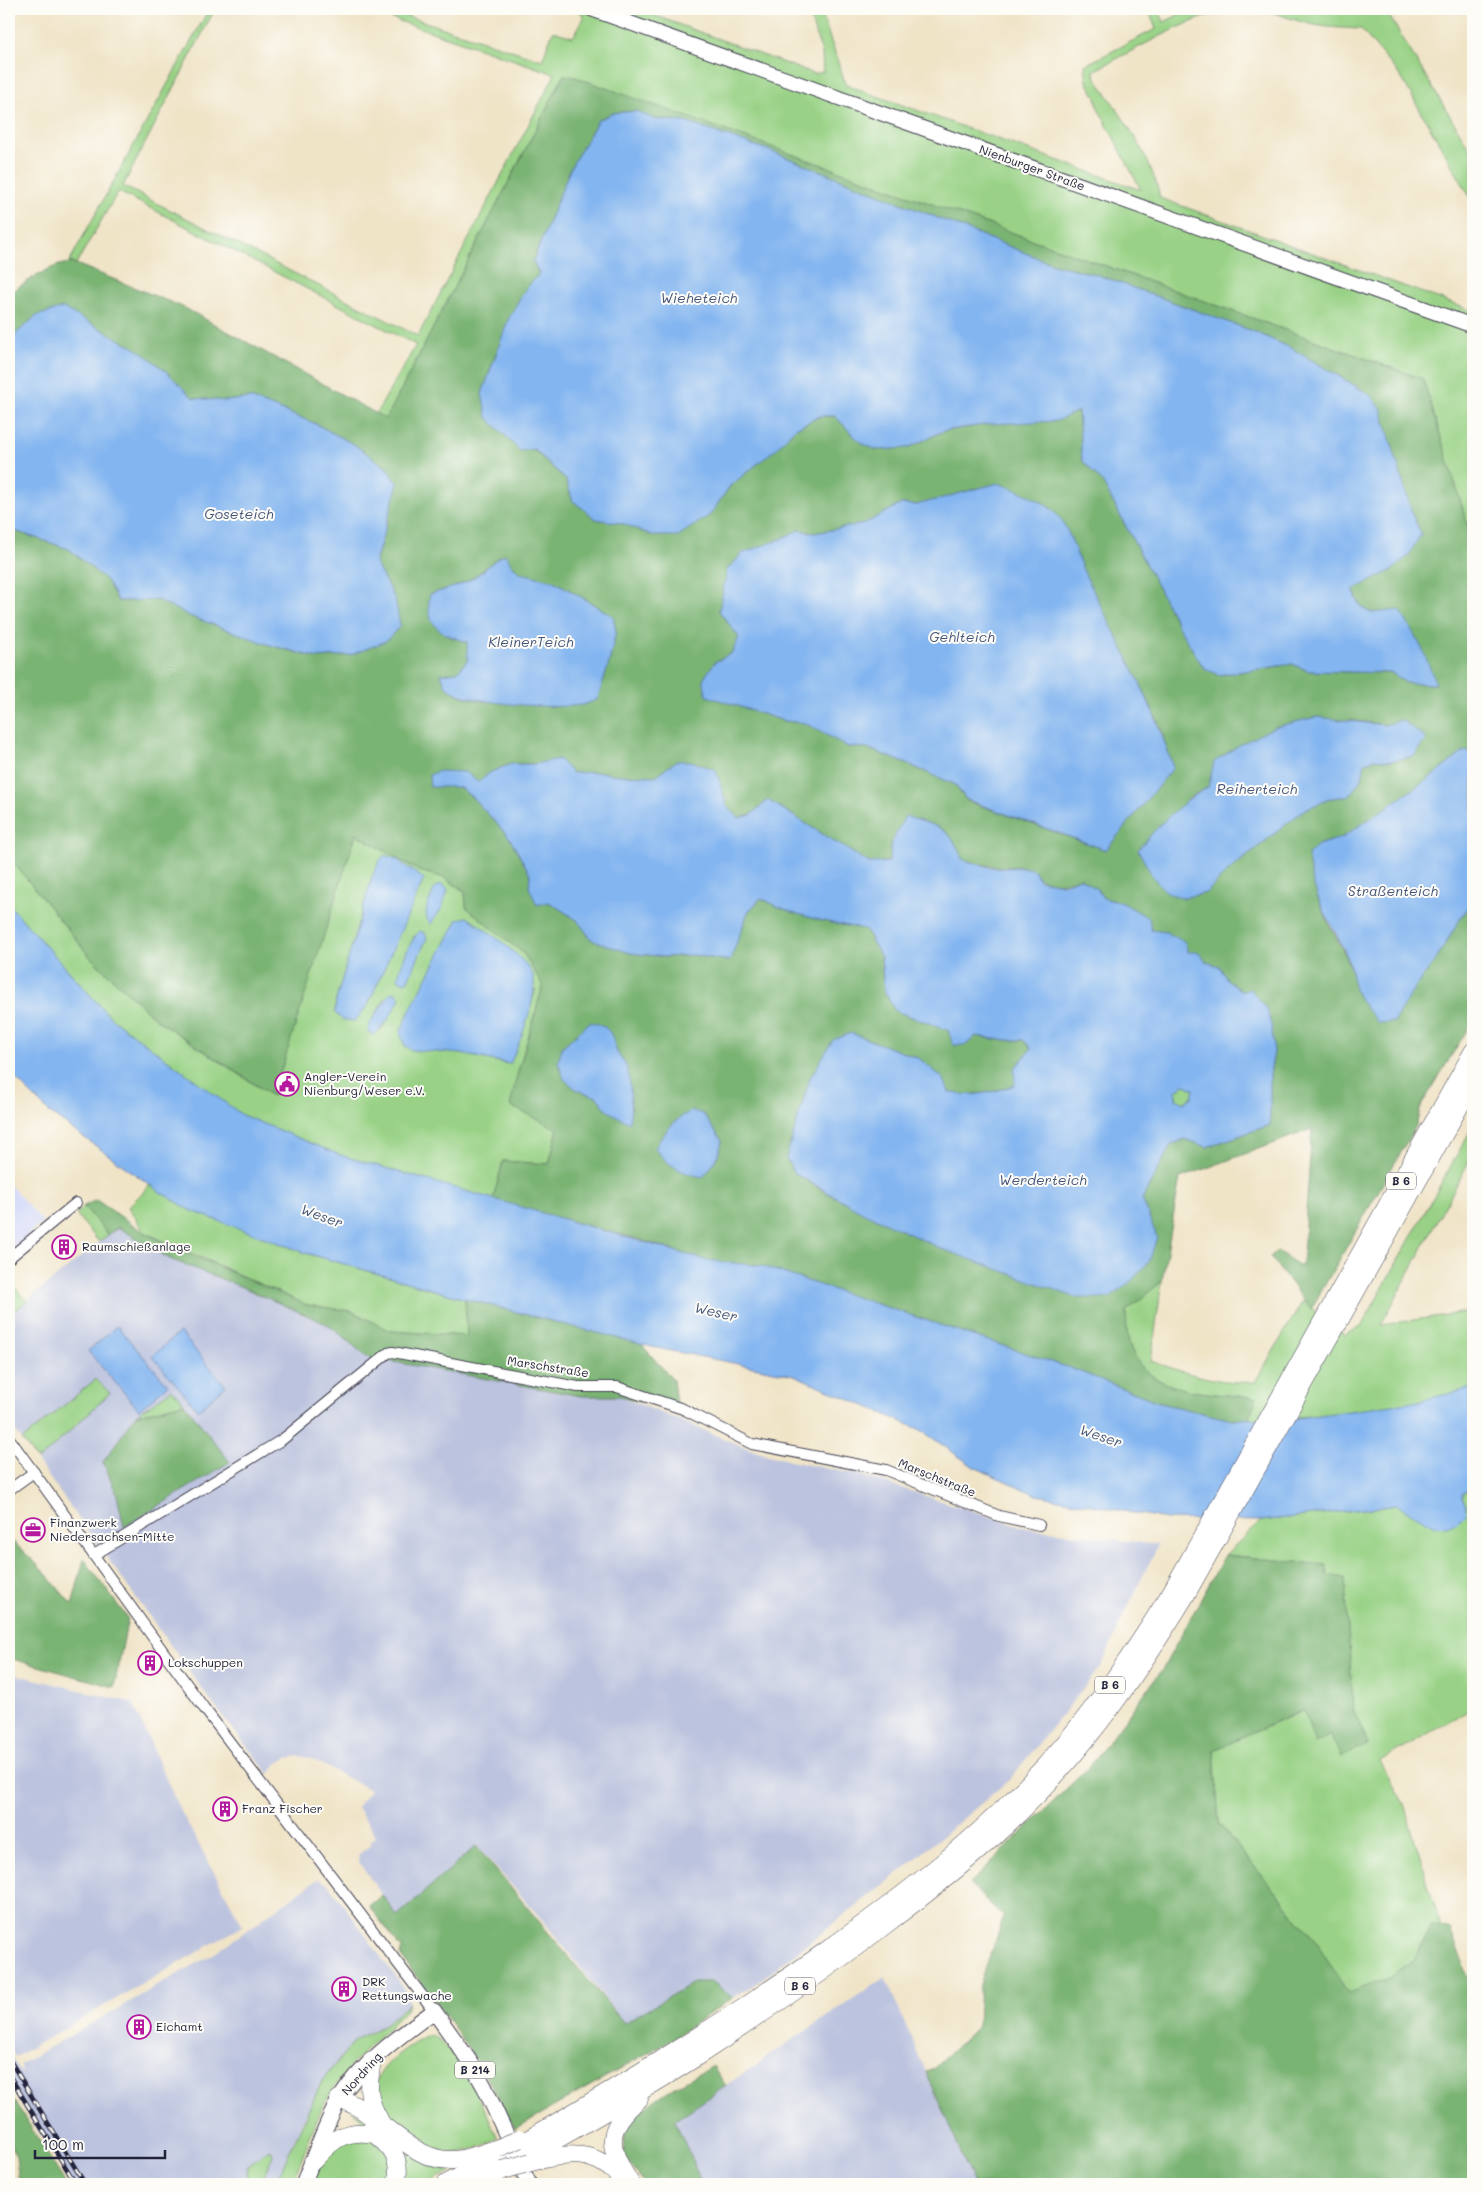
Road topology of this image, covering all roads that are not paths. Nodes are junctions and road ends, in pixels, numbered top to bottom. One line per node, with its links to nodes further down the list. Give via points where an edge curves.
1 (590, 9): 2 (street, Nienburger Straße)
2 (1473, 326)
3 (1473, 1052): 7 (highway, B 6)
4 (1473, 1082): 7 (highway, B 6)
5 (76, 1202): 6 (street)
6 (9, 1258)
7 (1335, 1314): 15 (highway, B 6, via 1138,1646 1070,1737 1028,1784 944,1862 896,1900); 15 (highway, B 6, via 1184,1598 1117,1701 1075,1754 1038,1794 953,1873 769,2009 685,2064)
8 (9, 1438): 9 (street)
9 (34, 1472): 10 (street); 12 (street)
10 (9, 1490)
11 (1039, 1526): 12 (street, Marschstraße, via 999,1516 886,1470 752,1444 683,1409 617,1387 570,1386 393,1352 283,1438)
12 (94, 1555): 13 (street, via 204,1708)
13 (434, 2011): 14 (main road, Nordring); 25 (main road, B 214, via 485,2088)
14 (372, 2060): 16 (main road, Nordring); 17 (highway, via 369,2099)
15 (643, 2085): 18 (highway, B 6); 18 (highway, B 6, via 538,2134); 27 (highway, via 620,2118 612,2138 614,2155)
16 (339, 2099): 17 (highway, via 349,2114); 20 (main road, Nordring)
17 (379, 2130): 19 (highway, via 433,2157 453,2160); 20 (highway, via 348,2133 326,2147); 22 (highway, via 397,2162)
18 (525, 2150): 19 (highway, bridge); 19 (highway, bridge); 26 (highway, via 589,2156 605,2164)
19 (501, 2157): 23 (highway); 24 (highway)
20 (313, 2161): 21 (main road, Nordring)
21 (303, 2184)
22 (396, 2184)
23 (446, 2184)
24 (477, 2184)
25 (529, 2184)
26 (626, 2184)
27 (631, 2184)

